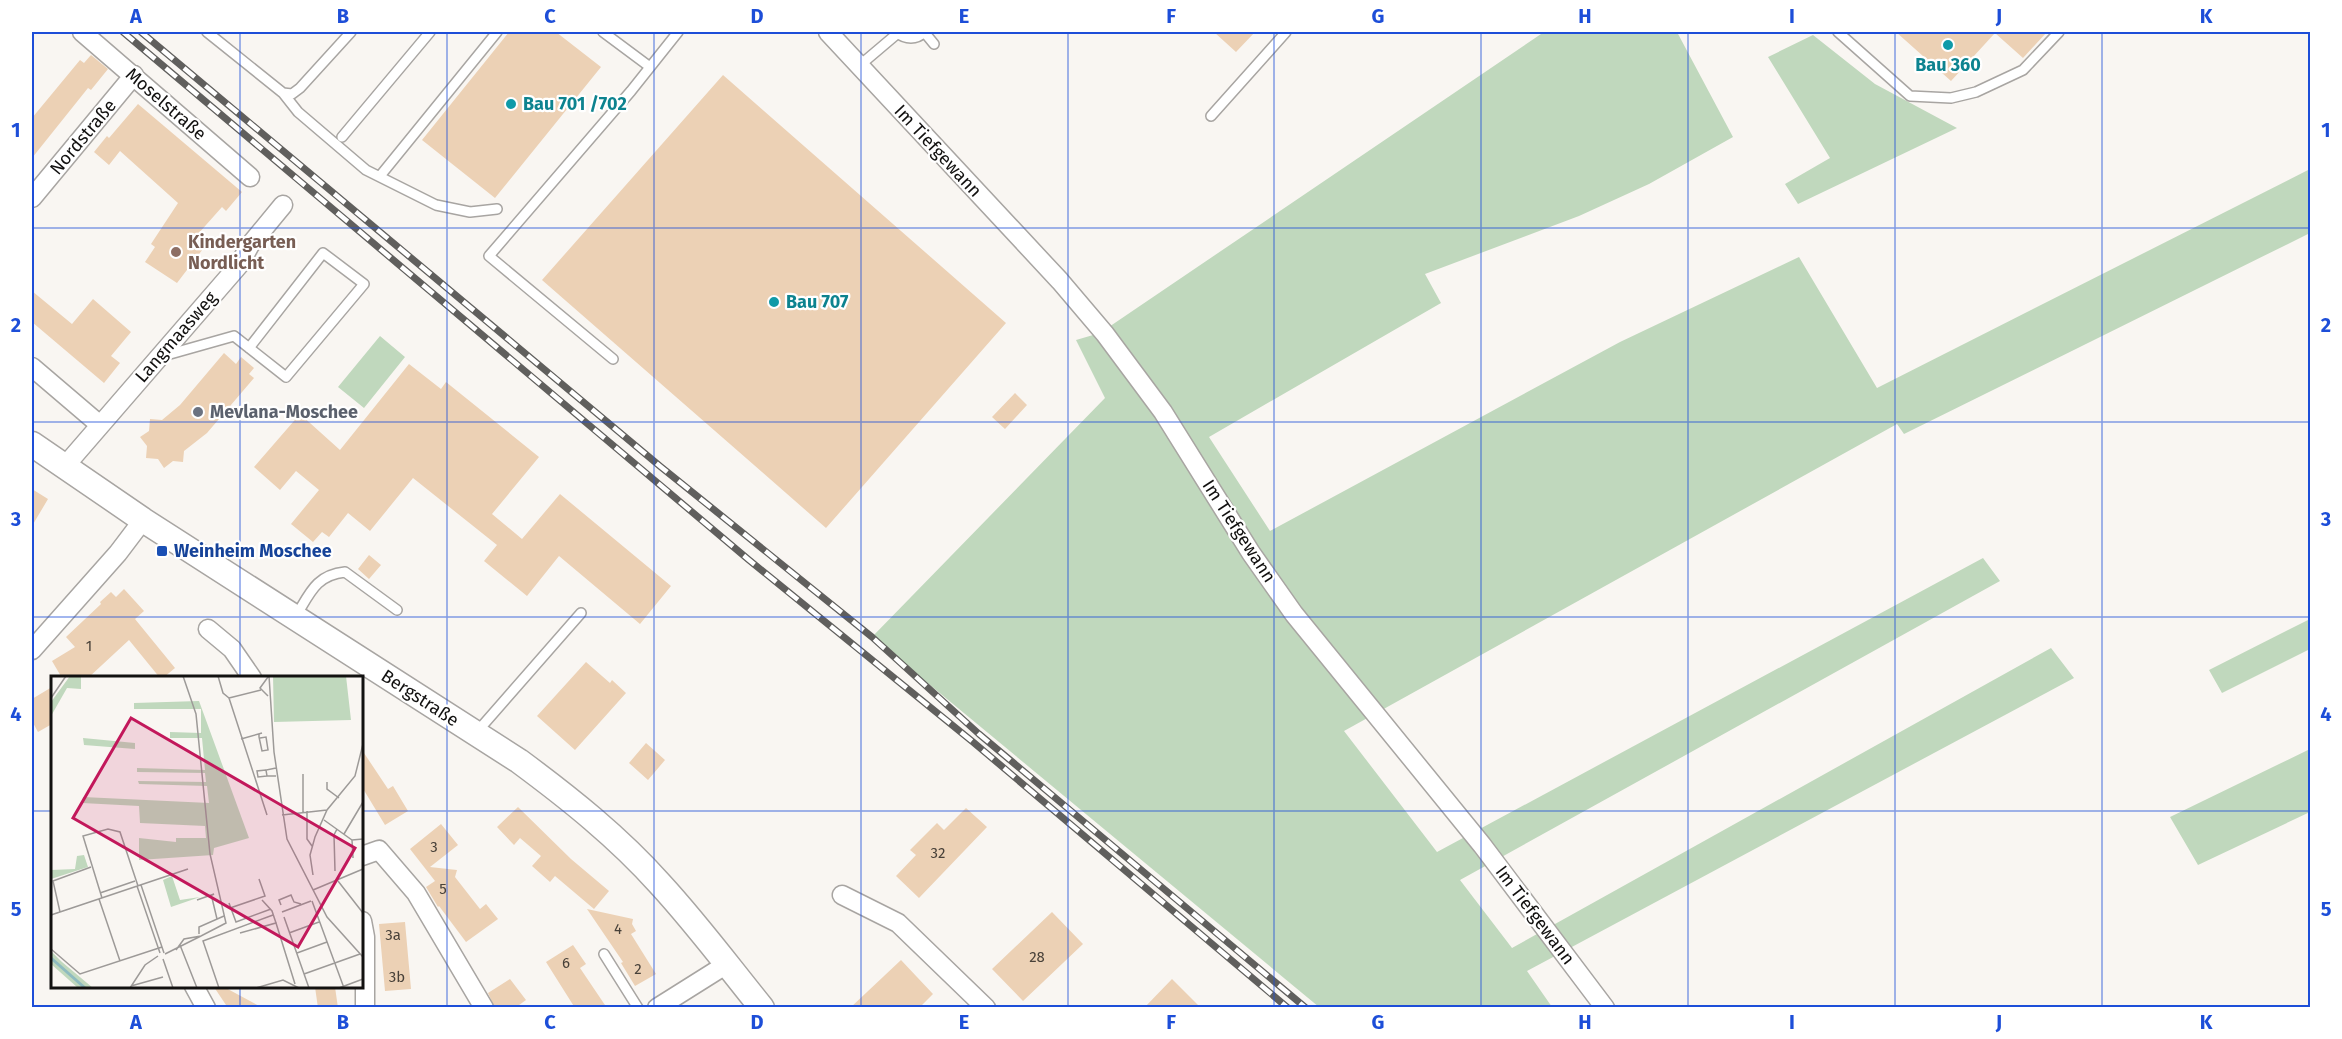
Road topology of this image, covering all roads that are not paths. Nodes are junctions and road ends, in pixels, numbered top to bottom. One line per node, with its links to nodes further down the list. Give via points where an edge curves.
1 (82, 32): 17 (street, Moselstraße)
2 (207, 32): 18 (lane)
3 (351, 32): 18 (lane, via 300,88)
4 (430, 32): 20 (lane)
5 (497, 32): 21 (lane)
6 (603, 32): 16 (lane)
7 (678, 32): 16 (lane)
8 (828, 32): 15 (street, Im Tiefgewann)
9 (897, 32): 10 (lane, via 911,38); 15 (lane)
10 (925, 32): 14 (lane)
11 (1286, 32): 19 (lane)
12 (1838, 32): 13 (lane, via 1910,96 1951,98 1976,92 2023,70)
13 (2059, 32)
14 (934, 44)
15 (859, 66): 54 (street, Im Tiefgewann, via 1105,334 1163,412 1294,614 1482,845)
16 (650, 67): 28 (lane, via 489,256)
17 (134, 75): 22 (street, Moselstraße); 23 (street, Nordstraße)
18 (283, 93): 21 (lane, via 306,119 366,170)
19 (1211, 116)
20 (342, 137)
21 (380, 176): 25 (lane, via 436,205 470,212)
22 (250, 177)
23 (32, 198)
24 (283, 205): 27 (street, Langmaasweg, via 239,265)
25 (497, 209)
26 (249, 348): 26 (lane, via 286,377 364,284 323,253); 27 (lane, via 234,336)
27 (158, 358): 30 (street, Langmaasweg)
28 (614, 359)
29 (32, 367): 30 (street)
30 (100, 424): 32 (street, Langmaasweg)
31 (32, 444): 32 (main road, Bergstraße)
32 (65, 466): 33 (main road, Bergstraße)
33 (143, 520): 36 (main road, Bergstraße); 38 (street)
34 (397, 610): 36 (lane, via 345,572 330,573 313,587)
35 (581, 613): 40 (lane)
36 (295, 618): 40 (main road, Bergstraße)
37 (208, 629): 39 (street, via 232,649)
38 (32, 650)
39 (251, 676)
40 (475, 733): 45 (main road, Bergstraße, via 573,801 607,832 659,882)
41 (363, 856): 49 (street, via 379,850 416,892)
42 (842, 895): 53 (street, via 898,923)
43 (363, 926): 48 (street)
44 (604, 954): 50 (lane)
45 (727, 964): 51 (street); 52 (main road, Bergstraße)
46 (195, 988): 47 (street)
47 (206, 1008)
48 (365, 1008)
49 (484, 1008)
50 (638, 1008)
51 (657, 1008)
52 (762, 1008)
53 (986, 1008)
54 (1605, 1008)

